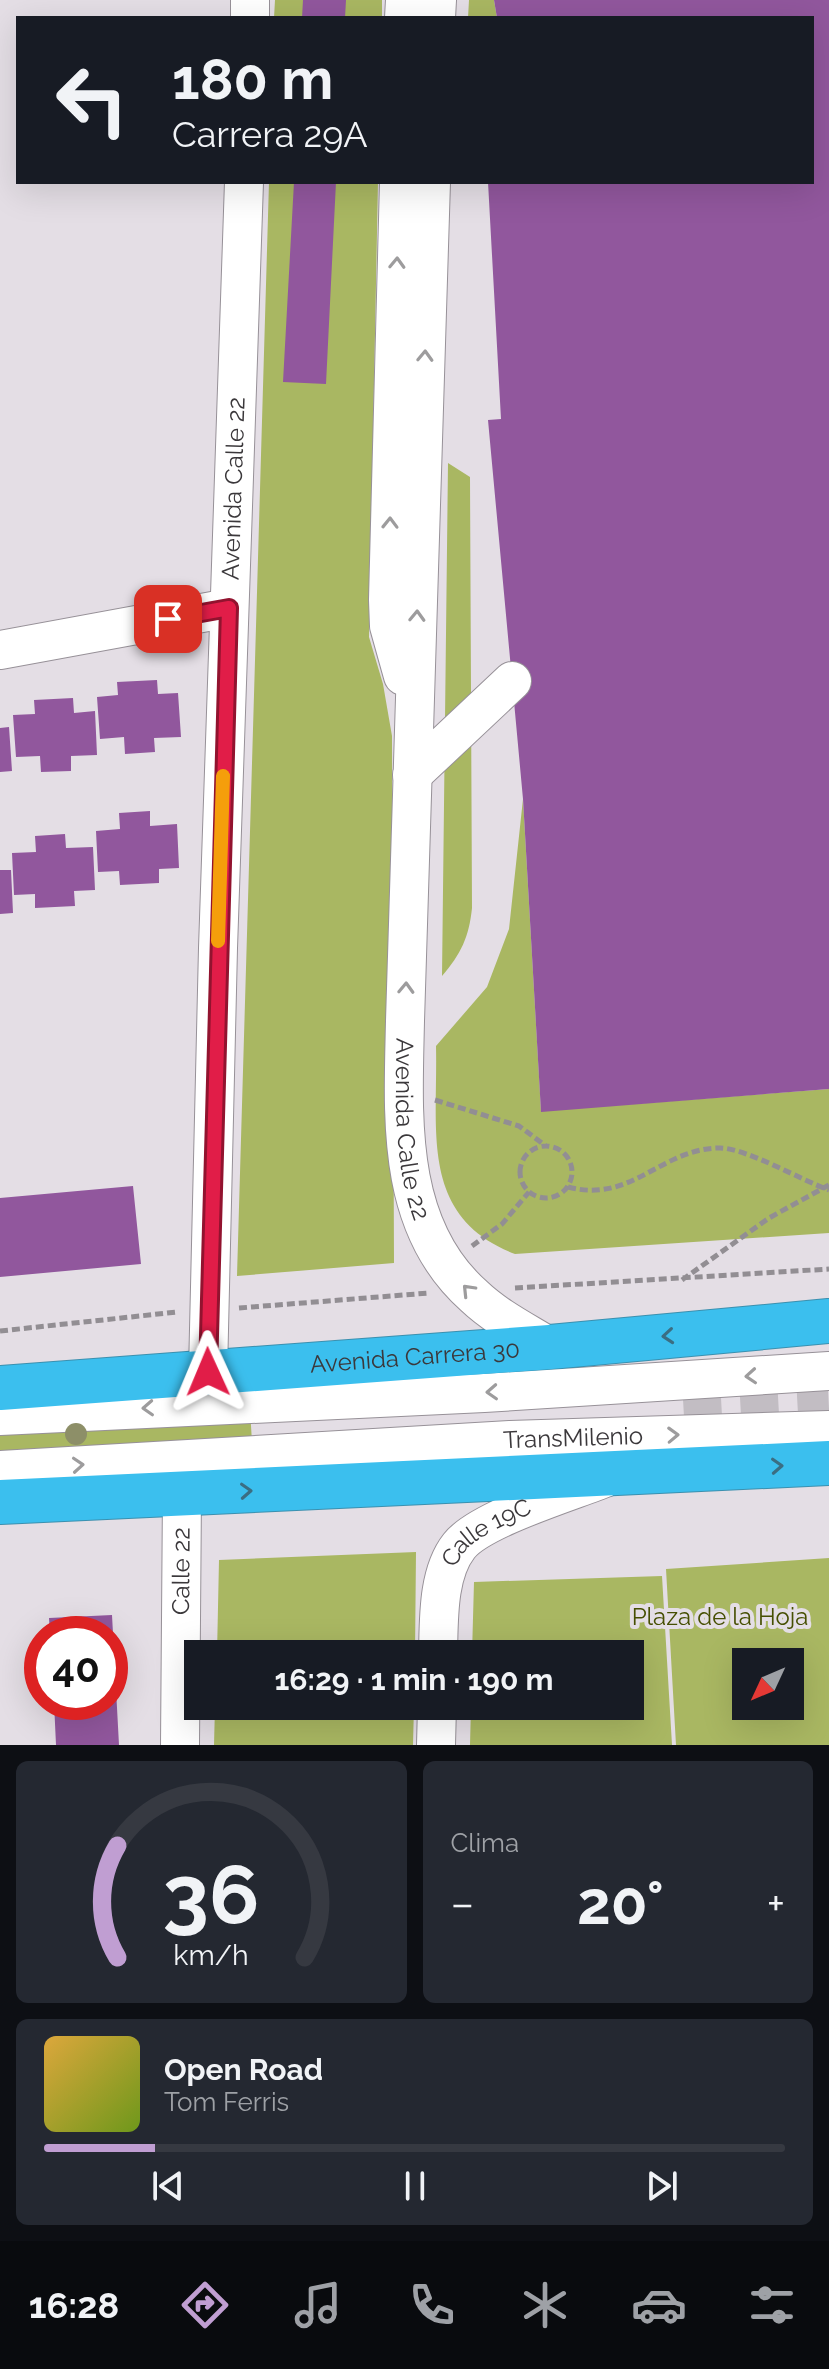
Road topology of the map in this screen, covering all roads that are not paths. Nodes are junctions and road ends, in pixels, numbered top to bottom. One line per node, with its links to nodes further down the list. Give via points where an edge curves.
1 (244, 184): 4 (street, Avenida Calle 22)
2 (399, 184): 7 (street, Avenida Calle 22, one-way to 2, via 395,649 388,600)
3 (431, 184): 7 (street, Avenida Calle 22, one-way to 3)
4 (229, 608): 5 (street); 12 (street, Avenida Calle 22)
5 (0, 650)
6 (512, 681): 8 (street)
7 (414, 709): 8 (street, Avenida Calle 22)
8 (412, 775): 10 (street, Avenida Calle 22, one-way to 8, via 467,1290 441,1255 415,1202 404,1088)
9 (829, 1321): 10 (highway, Avenida Carrera 30, one-way to 10)
10 (550, 1347): 12 (highway, Avenida Carrera 30)
11 (829, 1371): 14 (street, TransMilenio, one-way to 14)
12 (208, 1372): 13 (highway, Avenida Carrera 30)
13 (0, 1388)
14 (317, 1401): 15 (street, TransMilenio, one-way to 15); 17 (street, TransMilenio, via 454,1418)
15 (0, 1416)
16 (829, 1430): 17 (street, TransMilenio, one-way to 16)
17 (316, 1451): 19 (street, TransMilenio, one-way to 17)
18 (829, 1463): 20 (highway, one-way to 18)
19 (0, 1470)
20 (615, 1474): 21 (highway, one-way to 20); 23 (street, Calle 19C, via 485,1526 459,1546 446,1574)
21 (182, 1493): 22 (highway); 25 (street, Calle 22)
22 (0, 1502)
23 (438, 1640)
24 (437, 1720): 26 (street)
25 (180, 1745)
26 (436, 1745)

